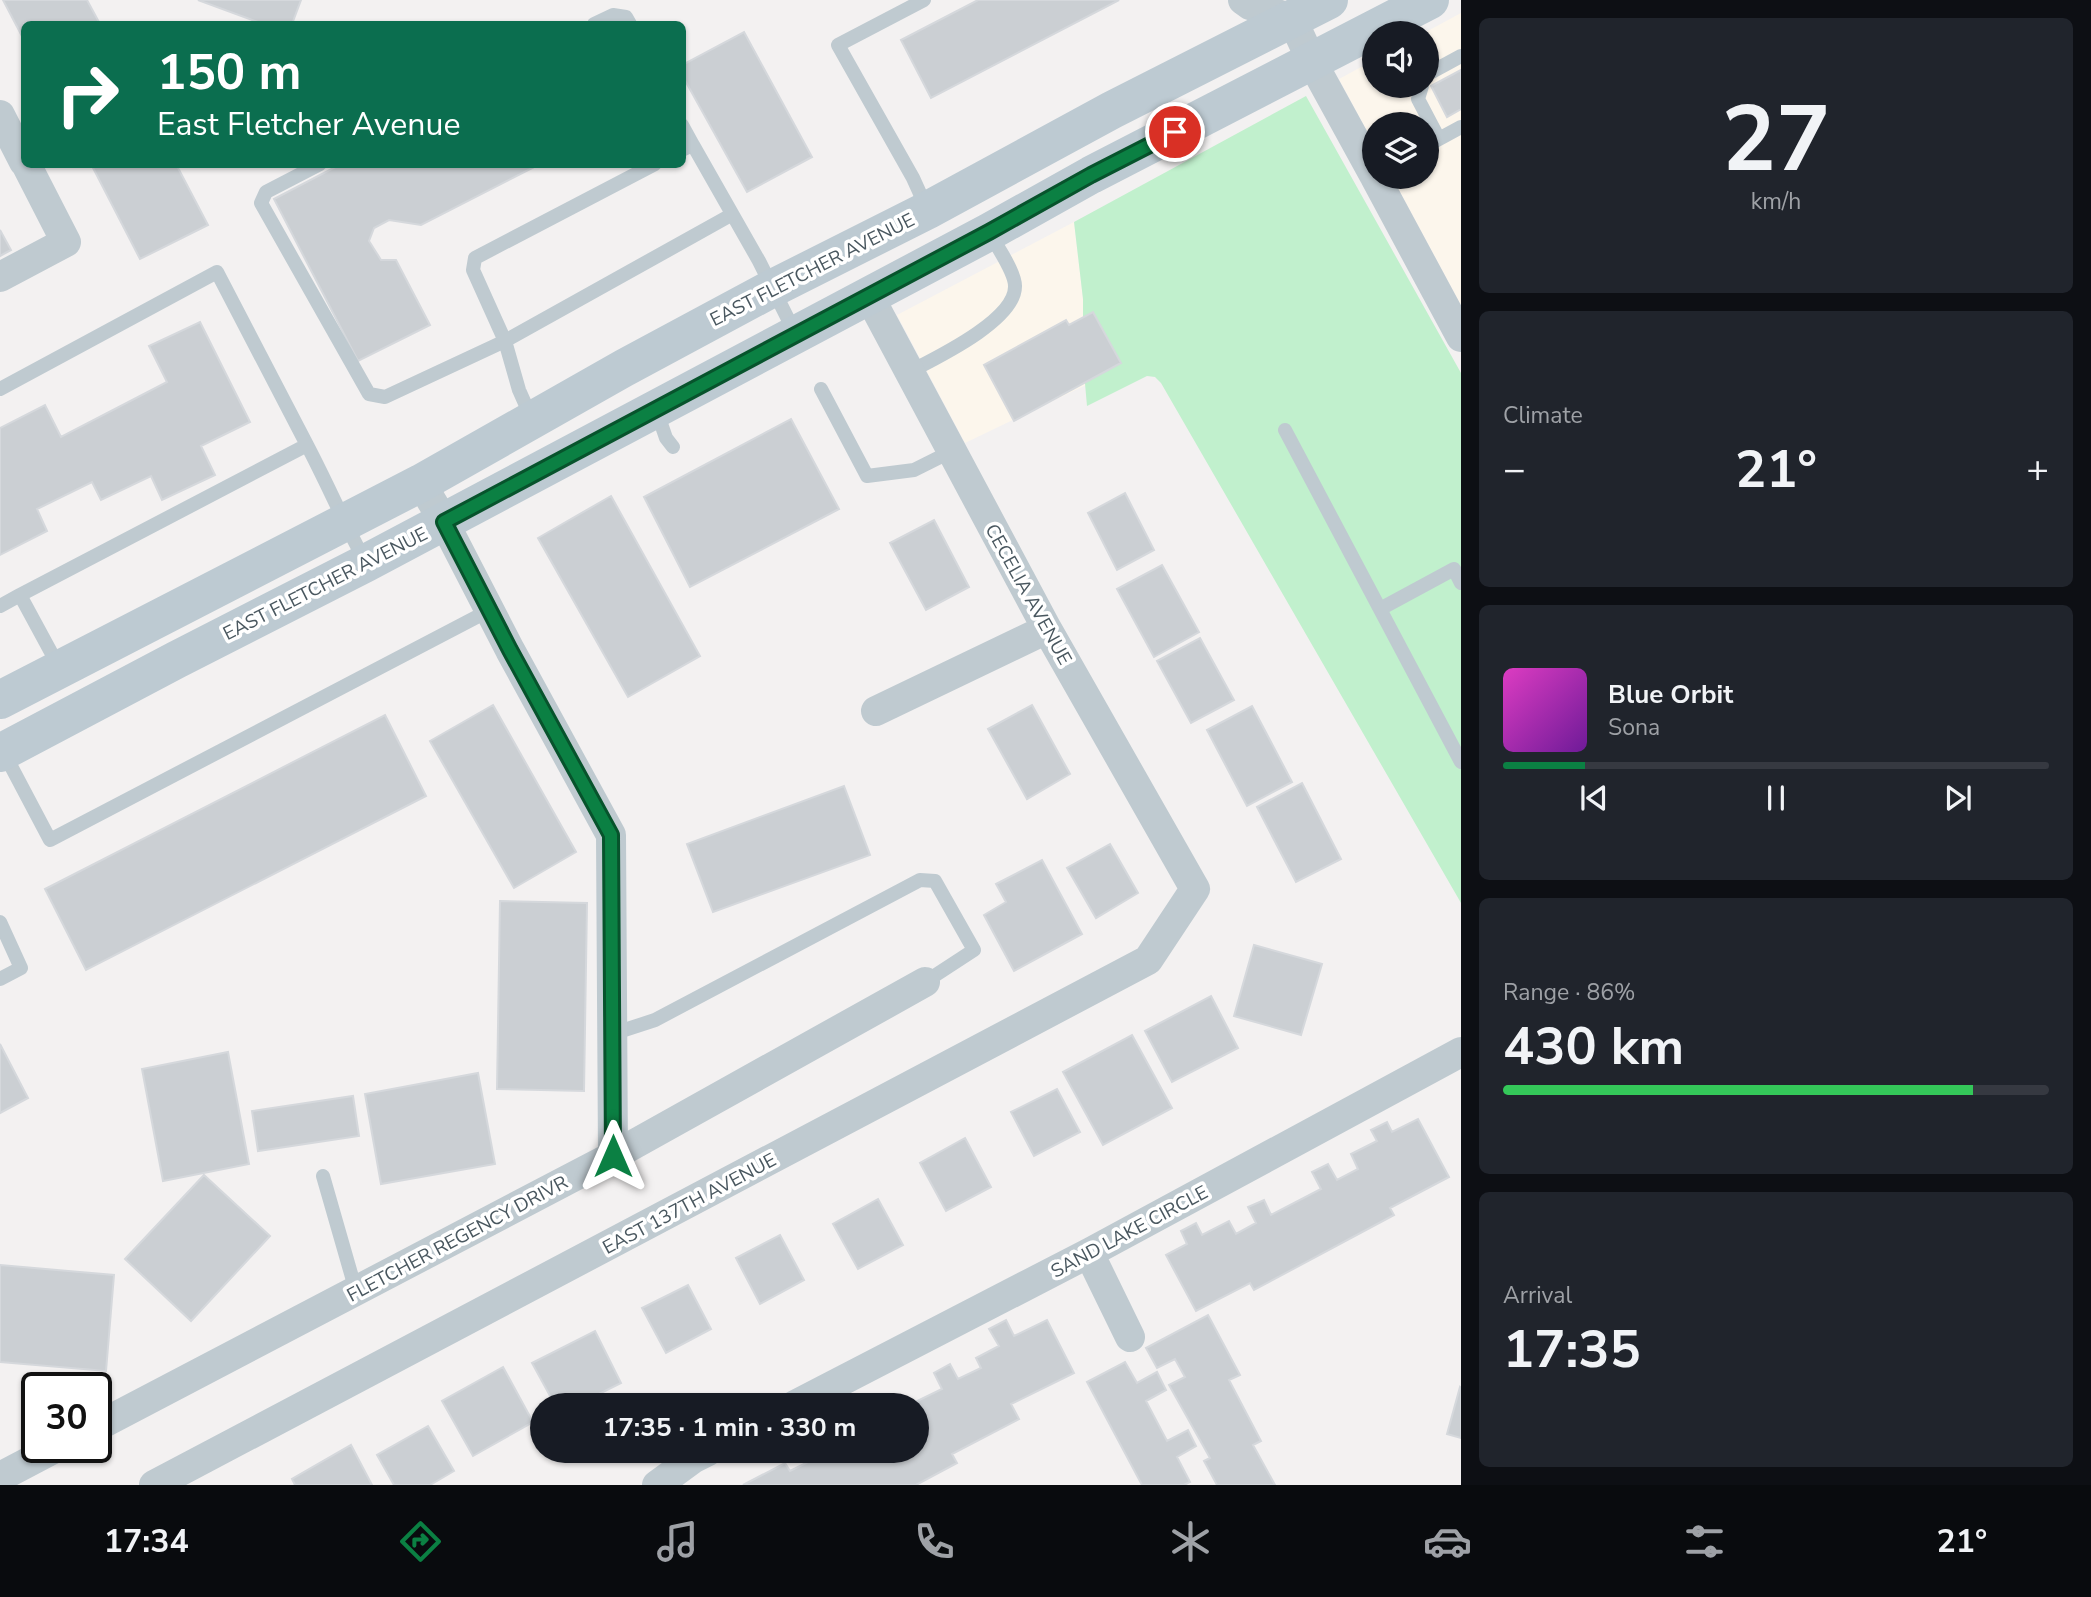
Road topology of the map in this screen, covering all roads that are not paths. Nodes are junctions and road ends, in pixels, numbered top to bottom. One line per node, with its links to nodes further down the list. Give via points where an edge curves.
1 (924, 0): 22 (lane, via 838,45)
2 (1243, 0): 5 (street, via 1250,5)
3 (1329, 0): 5 (main road, EAST FLETCHER AVENUE)
4 (1430, 0): 8 (main road, EAST FLETCHER AVENUE)
5 (1293, 10): 8 (street); 11 (main road, EAST FLETCHER AVENUE)
6 (600, 21): 7 (lane, via 613,15)
7 (628, 21)
8 (1312, 62): 16 (street); 24 (main road, EAST FLETCHER AVENUE)
9 (1458, 62): 10 (lane)
10 (1439, 72)
11 (1112, 110): 22 (main road, EAST FLETCHER AVENUE); 27 (main road, via 1051,169 939,230)
12 (0, 115): 17 (street)
13 (1459, 122): 14 (lane)
14 (1439, 137)
15 (688, 147): 23 (lane)
16 (1362, 153)
17 (21, 155)
18 (28, 168): 25 (street, via 66,242)
19 (312, 168): 30 (lane, via 266,192 261,203 369,394 384,397)
20 (646, 168): 30 (lane, via 475,258 473,270)
21 (1382, 189): 29 (street)
22 (928, 210): 26 (main road, EAST FLETCHER AVENUE)
23 (732, 215): 26 (lane); 30 (lane)
24 (989, 232): 27 (main road, EAST FLETCHER AVENUE); 31 (lane, via 1016,286 1011,303 982,331)
25 (0, 277)
26 (771, 289): 28 (lane); 35 (main road, EAST FLETCHER AVENUE)
27 (869, 296): 28 (main road, EAST FLETCHER AVENUE); 31 (street, CECELIA AVENUE)
28 (796, 335): 34 (main road, EAST FLETCHER AVENUE)
29 (1461, 337)
30 (505, 341): 35 (lane)
31 (909, 372): 39 (street, CECELIA AVENUE)
32 (0, 389): 37 (lane, via 217,272)
33 (821, 389): 39 (lane, via 867,476 914,470)
34 (656, 408): 38 (lane); 41 (main road, EAST FLETCHER AVENUE)
35 (532, 421): 40 (main road, EAST FLETCHER AVENUE)
36 (1285, 430): 47 (lane)
37 (307, 445): 42 (lane); 45 (lane)
38 (673, 447)
39 (952, 451): 49 (street, CECELIA AVENUE)
40 (421, 483): 41 (street); 42 (main road, EAST FLETCHER AVENUE)
41 (444, 522): 43 (main road, EAST FLETCHER AVENUE); 48 (street)
42 (344, 523): 43 (lane); 50 (main road, EAST FLETCHER AVENUE)
43 (366, 564): 53 (main road, EAST FLETCHER AVENUE)
44 (1461, 583): 47 (lane, via 1454,569)
45 (20, 595): 46 (lane); 50 (lane)
46 (0, 606)
47 (1380, 609): 54 (lane)
48 (490, 610): 53 (lane, via 50,840); 59 (street, via 611,835)
49 (1047, 629): 52 (street); 55 (street, CECELIA AVENUE)
50 (60, 668): 51 (main road, EAST FLETCHER AVENUE)
51 (0, 700)
52 (876, 711)
53 (2, 752)
54 (1461, 762)
55 (1195, 889): 71 (street, EAST 137TH AVENUE, via 1148,960)
56 (0, 922): 57 (lane, via 21,968)
57 (0, 979)
58 (925, 982): 59 (lane, via 974,950 935,881 920,880 655,1020); 61 (street, FLETCHER REGENCY DRIVR)
59 (612, 1034): 61 (street)
60 (1461, 1052): 63 (street, SAND LAKE CIRCLE)
61 (613, 1156): 64 (street, FLETCHER REGENCY DRIVR)
62 (323, 1176): 64 (lane)
63 (1089, 1253): 65 (street); 66 (street, SAND LAKE CIRCLE)
64 (356, 1291): 67 (street, FLETCHER REGENCY DRIVR)
65 (1130, 1337)
66 (818, 1393)
67 (112, 1419)
68 (26, 1463): 70 (street)
69 (687, 1463): 72 (street)
70 (0, 1477)
71 (155, 1485)
72 (657, 1485)

